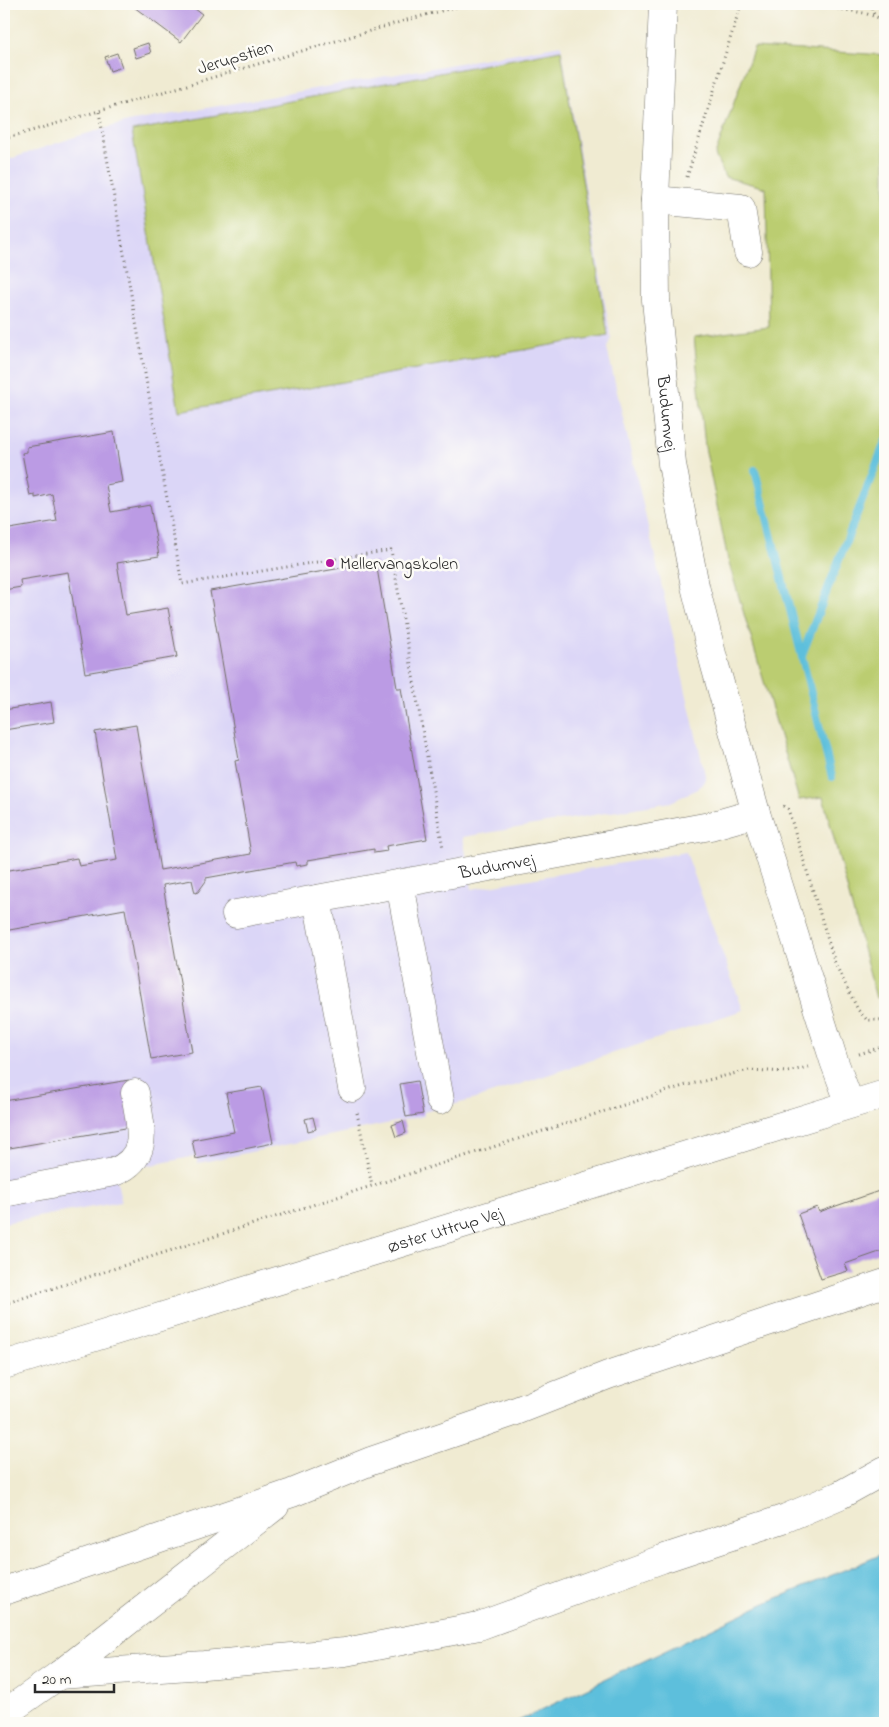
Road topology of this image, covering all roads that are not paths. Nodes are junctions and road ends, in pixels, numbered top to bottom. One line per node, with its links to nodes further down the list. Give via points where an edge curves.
1 (662, 4): 2 (street, Budumvej)
2 (667, 201): 3 (street, via 742,208); 4 (street, Budumvej, via 656,300 672,464 695,586)
3 (748, 252)
4 (756, 813): 5 (street, Budumvej, via 710,826); 12 (street, Budumvej)
5 (400, 884): 6 (street, Budumvej); 11 (street)
6 (317, 899): 7 (street, Budumvej); 8 (street)
7 (236, 914)
8 (352, 1088)
9 (135, 1093): 13 (street, via 142,1137 140,1149 124,1168)
10 (885, 1094): 12 (street, Øster Uttrup Vej)
11 (440, 1100)
12 (850, 1104): 15 (street, Øster Uttrup Vej)
13 (4, 1193)
14 (885, 1283): 17 (street, via 608,1375)
15 (4, 1365)
16 (885, 1470): 19 (street, via 840,1495 786,1518 479,1626 345,1652)
17 (292, 1493): 18 (street); 19 (street)
18 (4, 1590)
19 (59, 1675): 20 (street)
20 (4, 1714)

